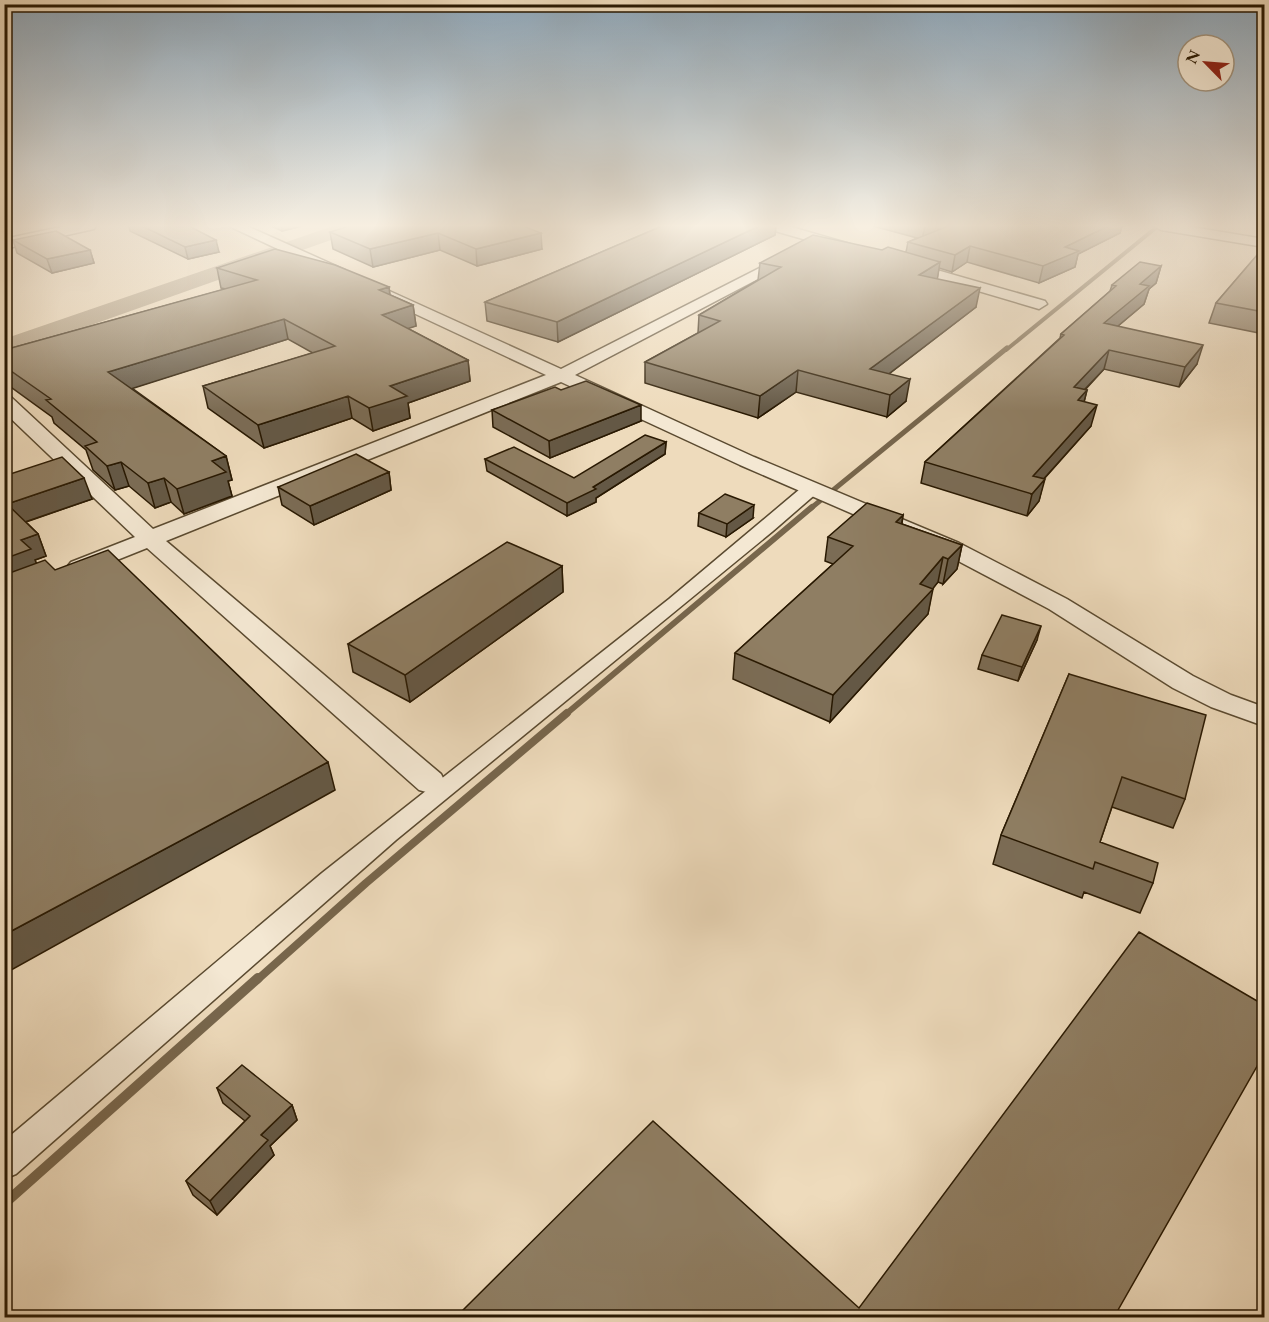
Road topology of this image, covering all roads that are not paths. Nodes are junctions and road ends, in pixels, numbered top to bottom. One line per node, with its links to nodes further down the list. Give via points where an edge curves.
1 (372, 288): 5 (street)
2 (729, 288): 5 (street)
3 (987, 288): 4 (street)
4 (1039, 304)
5 (560, 376): 7 (street); 8 (street)
6 (4, 401): 8 (street)
7 (815, 489): 10 (street, via 951,548 1058,604 1183,682); 12 (street, via 276,927)
8 (151, 538): 9 (street); 11 (street)
9 (57, 576)
10 (1264, 717)
11 (430, 782)
12 (4, 1163)

